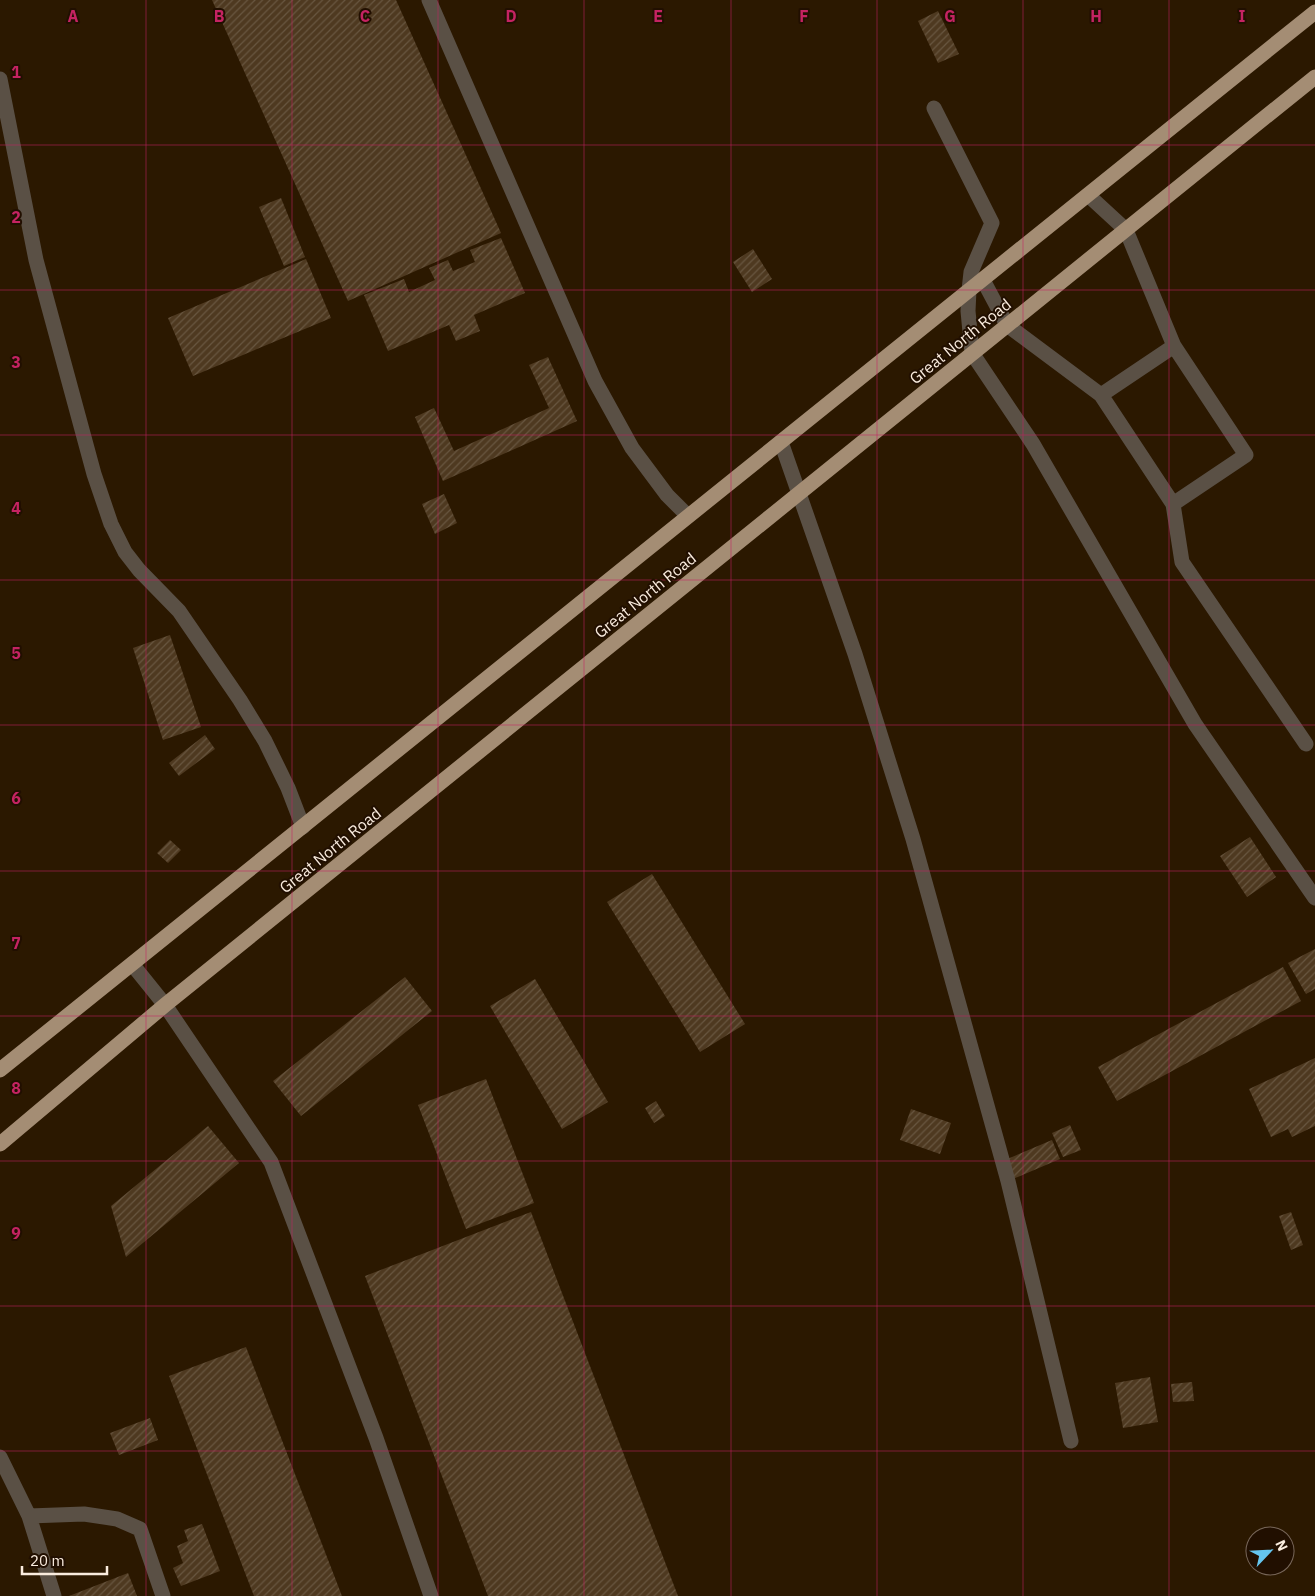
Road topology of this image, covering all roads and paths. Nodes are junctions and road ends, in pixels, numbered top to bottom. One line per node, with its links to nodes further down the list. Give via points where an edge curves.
1 (429, 0): 17 (street, via 595,381 632,448 667,495)
2 (1315, 12): 6 (highway, Great North Road)
3 (1315, 77): 7 (highway, Great North Road)
4 (0, 78): 19 (street, via 36,260 94,474 111,524 125,552 179,611 240,700 265,740)
5 (934, 108): 9 (street, via 992,223 971,272)
6 (1088, 194): 7 (street); 8 (highway, Great North Road)
7 (1126, 230): 10 (highway, Great North Road); 11 (street)
8 (983, 280): 9 (highway, Great North Road); 10 (street)
9 (969, 290): 12 (street); 14 (highway, Great North Road)
10 (1007, 325): 12 (highway, Great North Road); 13 (street)
11 (1174, 346): 13 (street); 16 (street, via 1246,455)
12 (972, 354): 15 (highway, Great North Road); 20 (street, via 1033,444 1195,724)
13 (1101, 395): 16 (street)
14 (780, 442): 15 (street); 17 (highway, Great North Road)
15 (799, 493): 22 (highway, Great North Road); 25 (street, via 855,654 913,839 1008,1181)
16 (1173, 504): 18 (street, via 1182,562)
17 (688, 516): 19 (highway, Great North Road)
18 (1306, 744)
19 (302, 827): 21 (highway, Great North Road)
20 (1315, 898)
21 (132, 964): 22 (street); 23 (highway, Great North Road)
22 (165, 1006): 24 (highway, Great North Road); 30 (street, via 272,1162)
23 (0, 1070)
24 (0, 1144)
25 (1071, 1441)
26 (0, 1457): 27 (street)
27 (29, 1516): 28 (street); 29 (street, via 84,1514 117,1519 140,1529)
28 (54, 1596)
29 (163, 1596)
30 (432, 1596)

